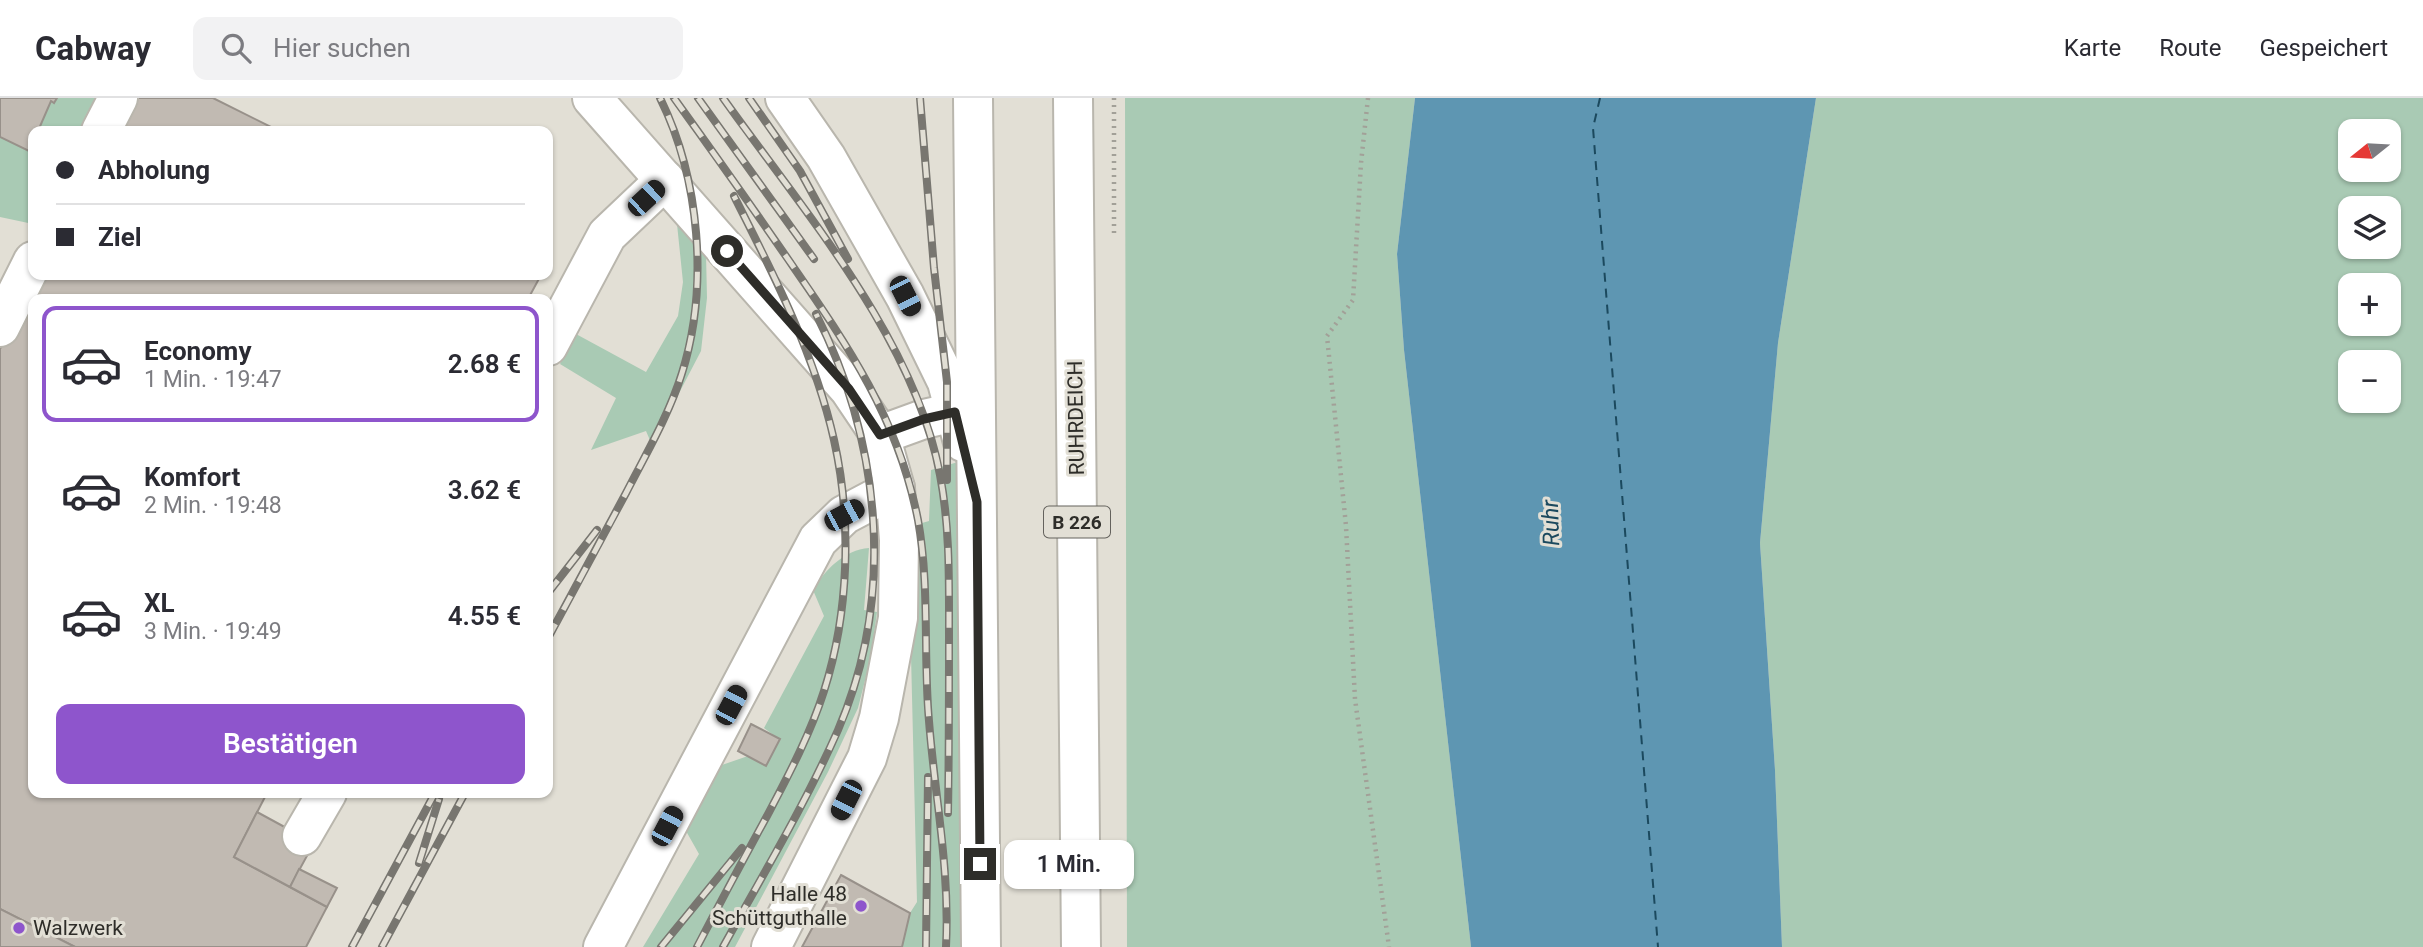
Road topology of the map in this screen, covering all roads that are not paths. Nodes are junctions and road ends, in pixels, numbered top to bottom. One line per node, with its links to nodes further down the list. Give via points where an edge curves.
1 (118, 98): 6 (main road)
2 (592, 98): 7 (main road)
3 (973, 98): 14 (main road)
4 (1073, 98): 20 (main road, RUHRDEICH / B 226)
5 (795, 104): 11 (main road, via 905,296 947,382)
6 (104, 126)
7 (665, 180): 10 (main road, via 607,235); 12 (main road, via 849,389)
8 (28, 271): 9 (main road)
9 (0, 327)
10 (553, 337)
11 (955, 412): 12 (main road); 14 (main road)
12 (880, 435): 13 (main road)
13 (895, 488): 17 (main road, via 844,515 818,540); 18 (main road, via 900,540 898,618 879,718 815,892)
14 (977, 502): 19 (main road)
15 (324, 798): 16 (main road)
16 (303, 836)
17 (603, 947)
18 (771, 947)
19 (981, 947)
20 (1081, 947)

